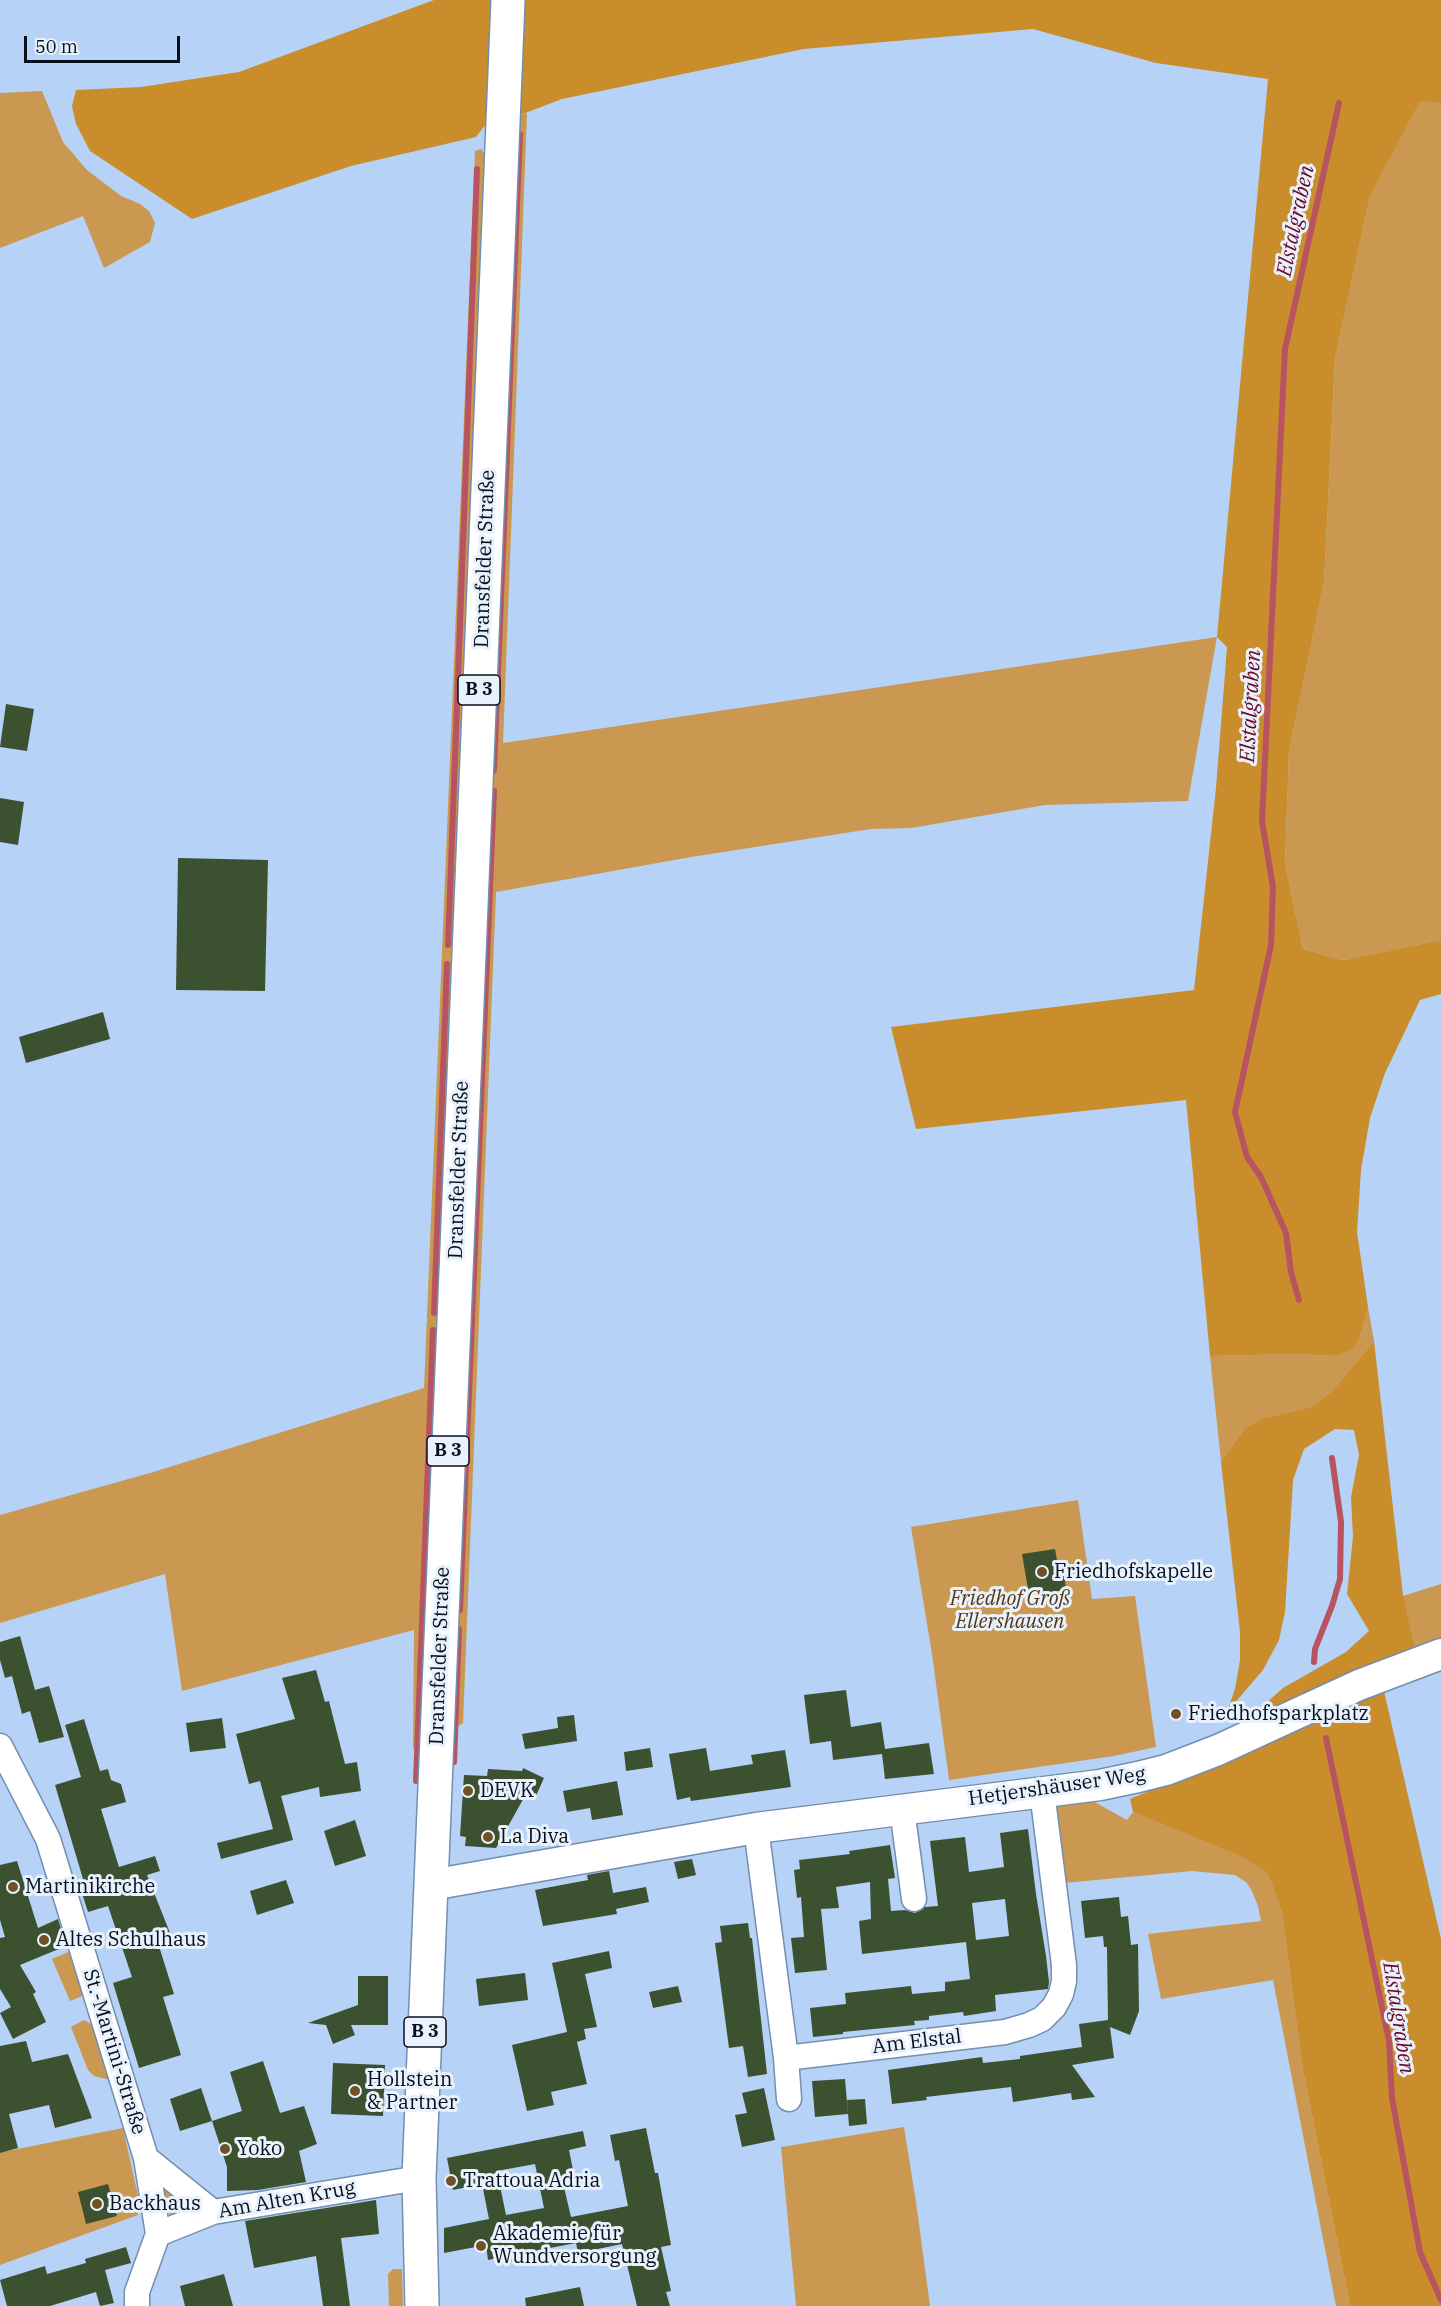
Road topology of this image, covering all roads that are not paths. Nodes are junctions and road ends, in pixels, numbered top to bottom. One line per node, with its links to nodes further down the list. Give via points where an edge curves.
1 (508, 0): 7 (main road, Dransfelder Straße / B 3)
2 (1441, 1654): 4 (street, Hetjershäuser Weg, via 1359,1685 1166,1770 1100,1785)
3 (0, 1746): 11 (street, St.-Martini-Straße, via 48,1839)
4 (1042, 1792): 5 (street, Hetjershäuser Weg); 9 (street, Am Elstal, via 1064,1965 1061,1994 1054,2007 1042,2019 1005,2031)
5 (902, 1809): 6 (street, Hetjershäuser Weg); 8 (street)
6 (756, 1828): 7 (street, Hetjershäuser Weg); 9 (street)
7 (431, 1885): 12 (main road, Dransfelder Straße / B 3)
8 (914, 1899)
9 (786, 2058): 10 (street)
10 (789, 2099)
11 (146, 2158): 13 (street, St.-Martini-Straße); 14 (street, St.-Martini-Straße)
12 (419, 2178): 13 (street, Am Alten Krug); 16 (main road, Dransfelder Straße / B 3)
13 (213, 2212): 14 (street, Am Alten Krug)
14 (158, 2234): 15 (street, St.-Martini-Straße, via 137,2292)
15 (137, 2306)
16 (422, 2306)

